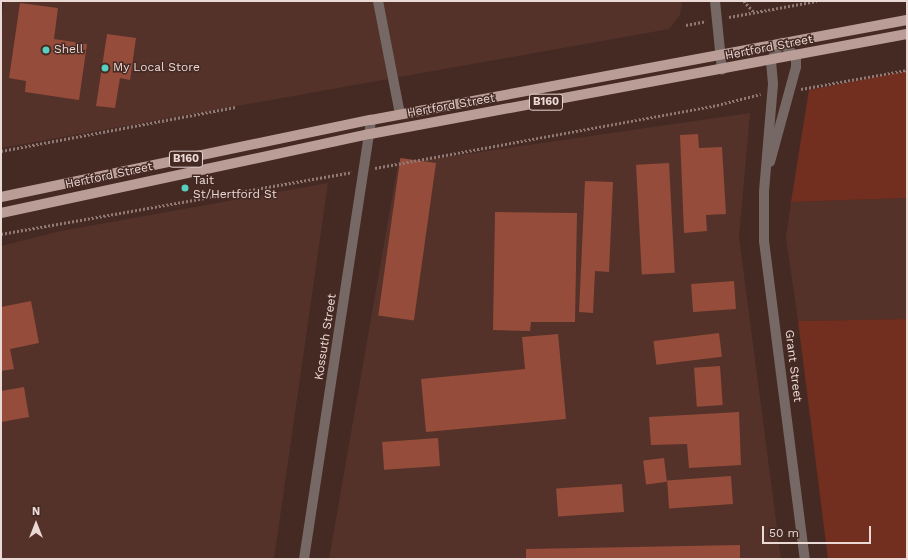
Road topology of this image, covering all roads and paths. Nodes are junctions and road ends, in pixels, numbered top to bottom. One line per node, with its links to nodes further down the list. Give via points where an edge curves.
1 (378, 1): 19 (street)
2 (715, 1): 6 (street)
3 (744, 1): 5 (path)
4 (817, 1): 5 (path)
5 (754, 12): 6 (path)
6 (716, 19): 8 (path); 11 (street)
7 (907, 20): 10 (main road, Hertford Street / B160)
8 (686, 24)
9 (907, 34): 12 (main road, Hertford Street / B160)
10 (781, 44): 11 (main road, Hertford Street / B160); 12 (street); 13 (street)
11 (720, 55): 14 (street); 19 (main road, Hertford Street / B160)
12 (796, 57): 13 (main road, Hertford Street / B160); 16 (street, Grant Street)
13 (771, 62): 14 (main road, Hertford Street / B160); 17 (street, Grant Street)
14 (722, 70): 21 (main road, Hertford Street / B160)
15 (907, 70): 16 (path)
16 (791, 90): 24 (street, Grant Street)
17 (773, 92): 23 (path, via 713,106); 24 (street, Grant Street)
18 (237, 107): 22 (path)
19 (400, 114): 20 (main road, Hertford Street / B160)
20 (371, 120): 21 (street, Kossuth Street); 25 (main road, Hertford Street / B160)
21 (370, 134): 23 (street, Kossuth Street); 26 (main road, Hertford Street / B160)
22 (1, 151)
23 (365, 170): 27 (path); 28 (street, Kossuth Street)
24 (766, 175): 29 (street, Grant Street, via 763,210 766,263)
25 (1, 197)
26 (1, 213)
27 (1, 234)
28 (304, 559)
29 (805, 559)

